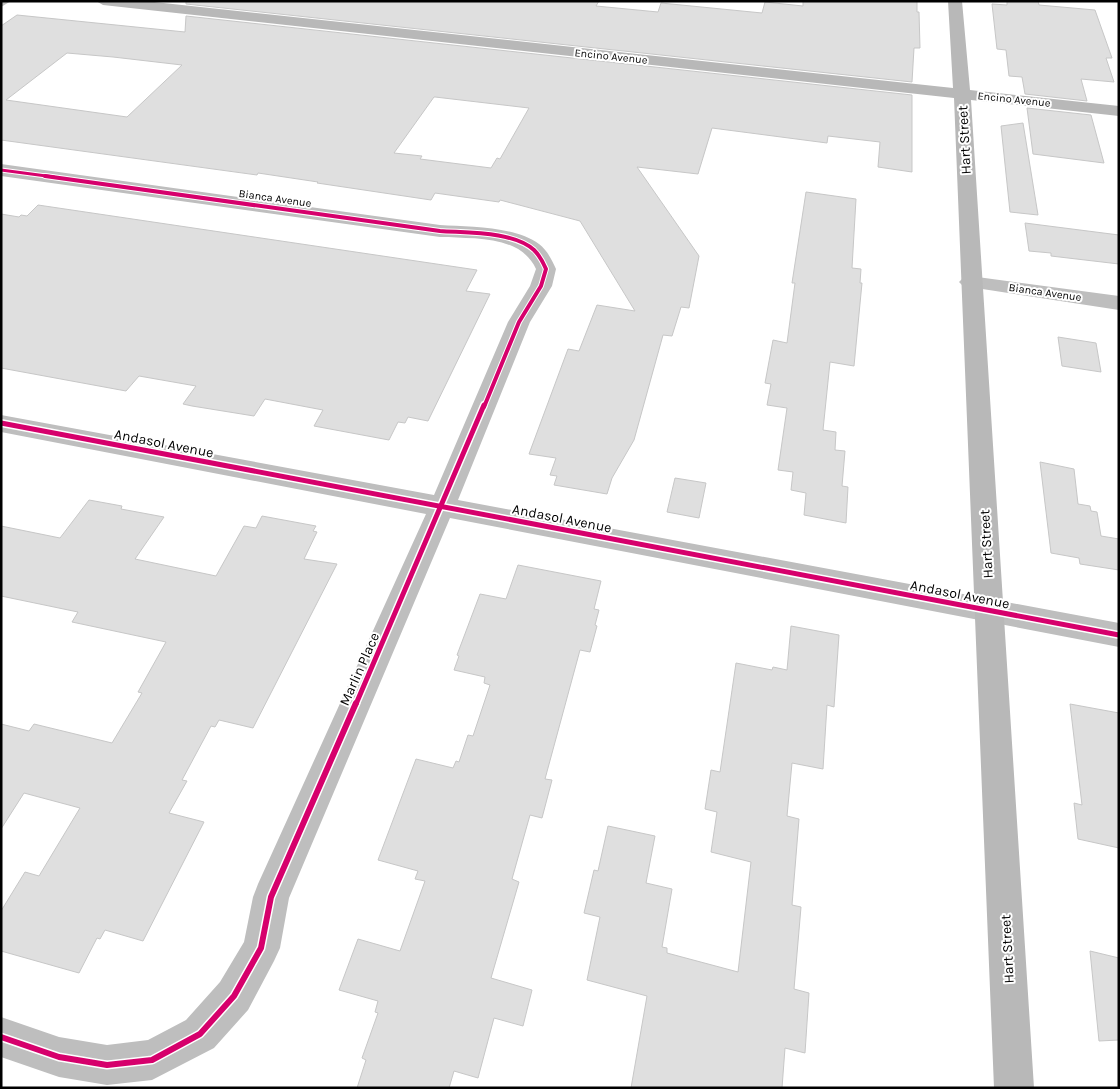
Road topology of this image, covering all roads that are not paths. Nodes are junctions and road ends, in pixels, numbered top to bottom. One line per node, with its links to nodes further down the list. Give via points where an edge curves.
1 (6, 1): 4 (lane)
2 (103, 1): 5 (street, Encino Avenue)
3 (955, 1): 5 (street, Hart Street)
4 (1, 4)
5 (962, 94): 6 (street, Encino Avenue); 11 (street, Hart Street)
6 (1119, 111)
7 (1, 170): 8 (street, Bianca Avenue)
8 (22, 173): 9 (street); 10 (street, Bianca Avenue, via 440,231 475,233 528,245)
9 (1, 190)
10 (540, 257): 14 (street, Marlin Place, via 546,269 541,286 519,322)
11 (970, 282): 12 (street, Bianca Avenue); 15 (street, Hart Street)
12 (1119, 302)
13 (1, 423): 14 (street, Andasol Avenue)
14 (442, 507): 15 (street, Andasol Avenue); 17 (street, Marlin Place, via 271,898 261,948 234,996 200,1034 152,1060 107,1065 58,1057)
15 (990, 611): 16 (street, Andasol Avenue); 18 (street, Hart Street)
16 (1119, 635)
17 (1, 1037)
18 (1014, 1088)

